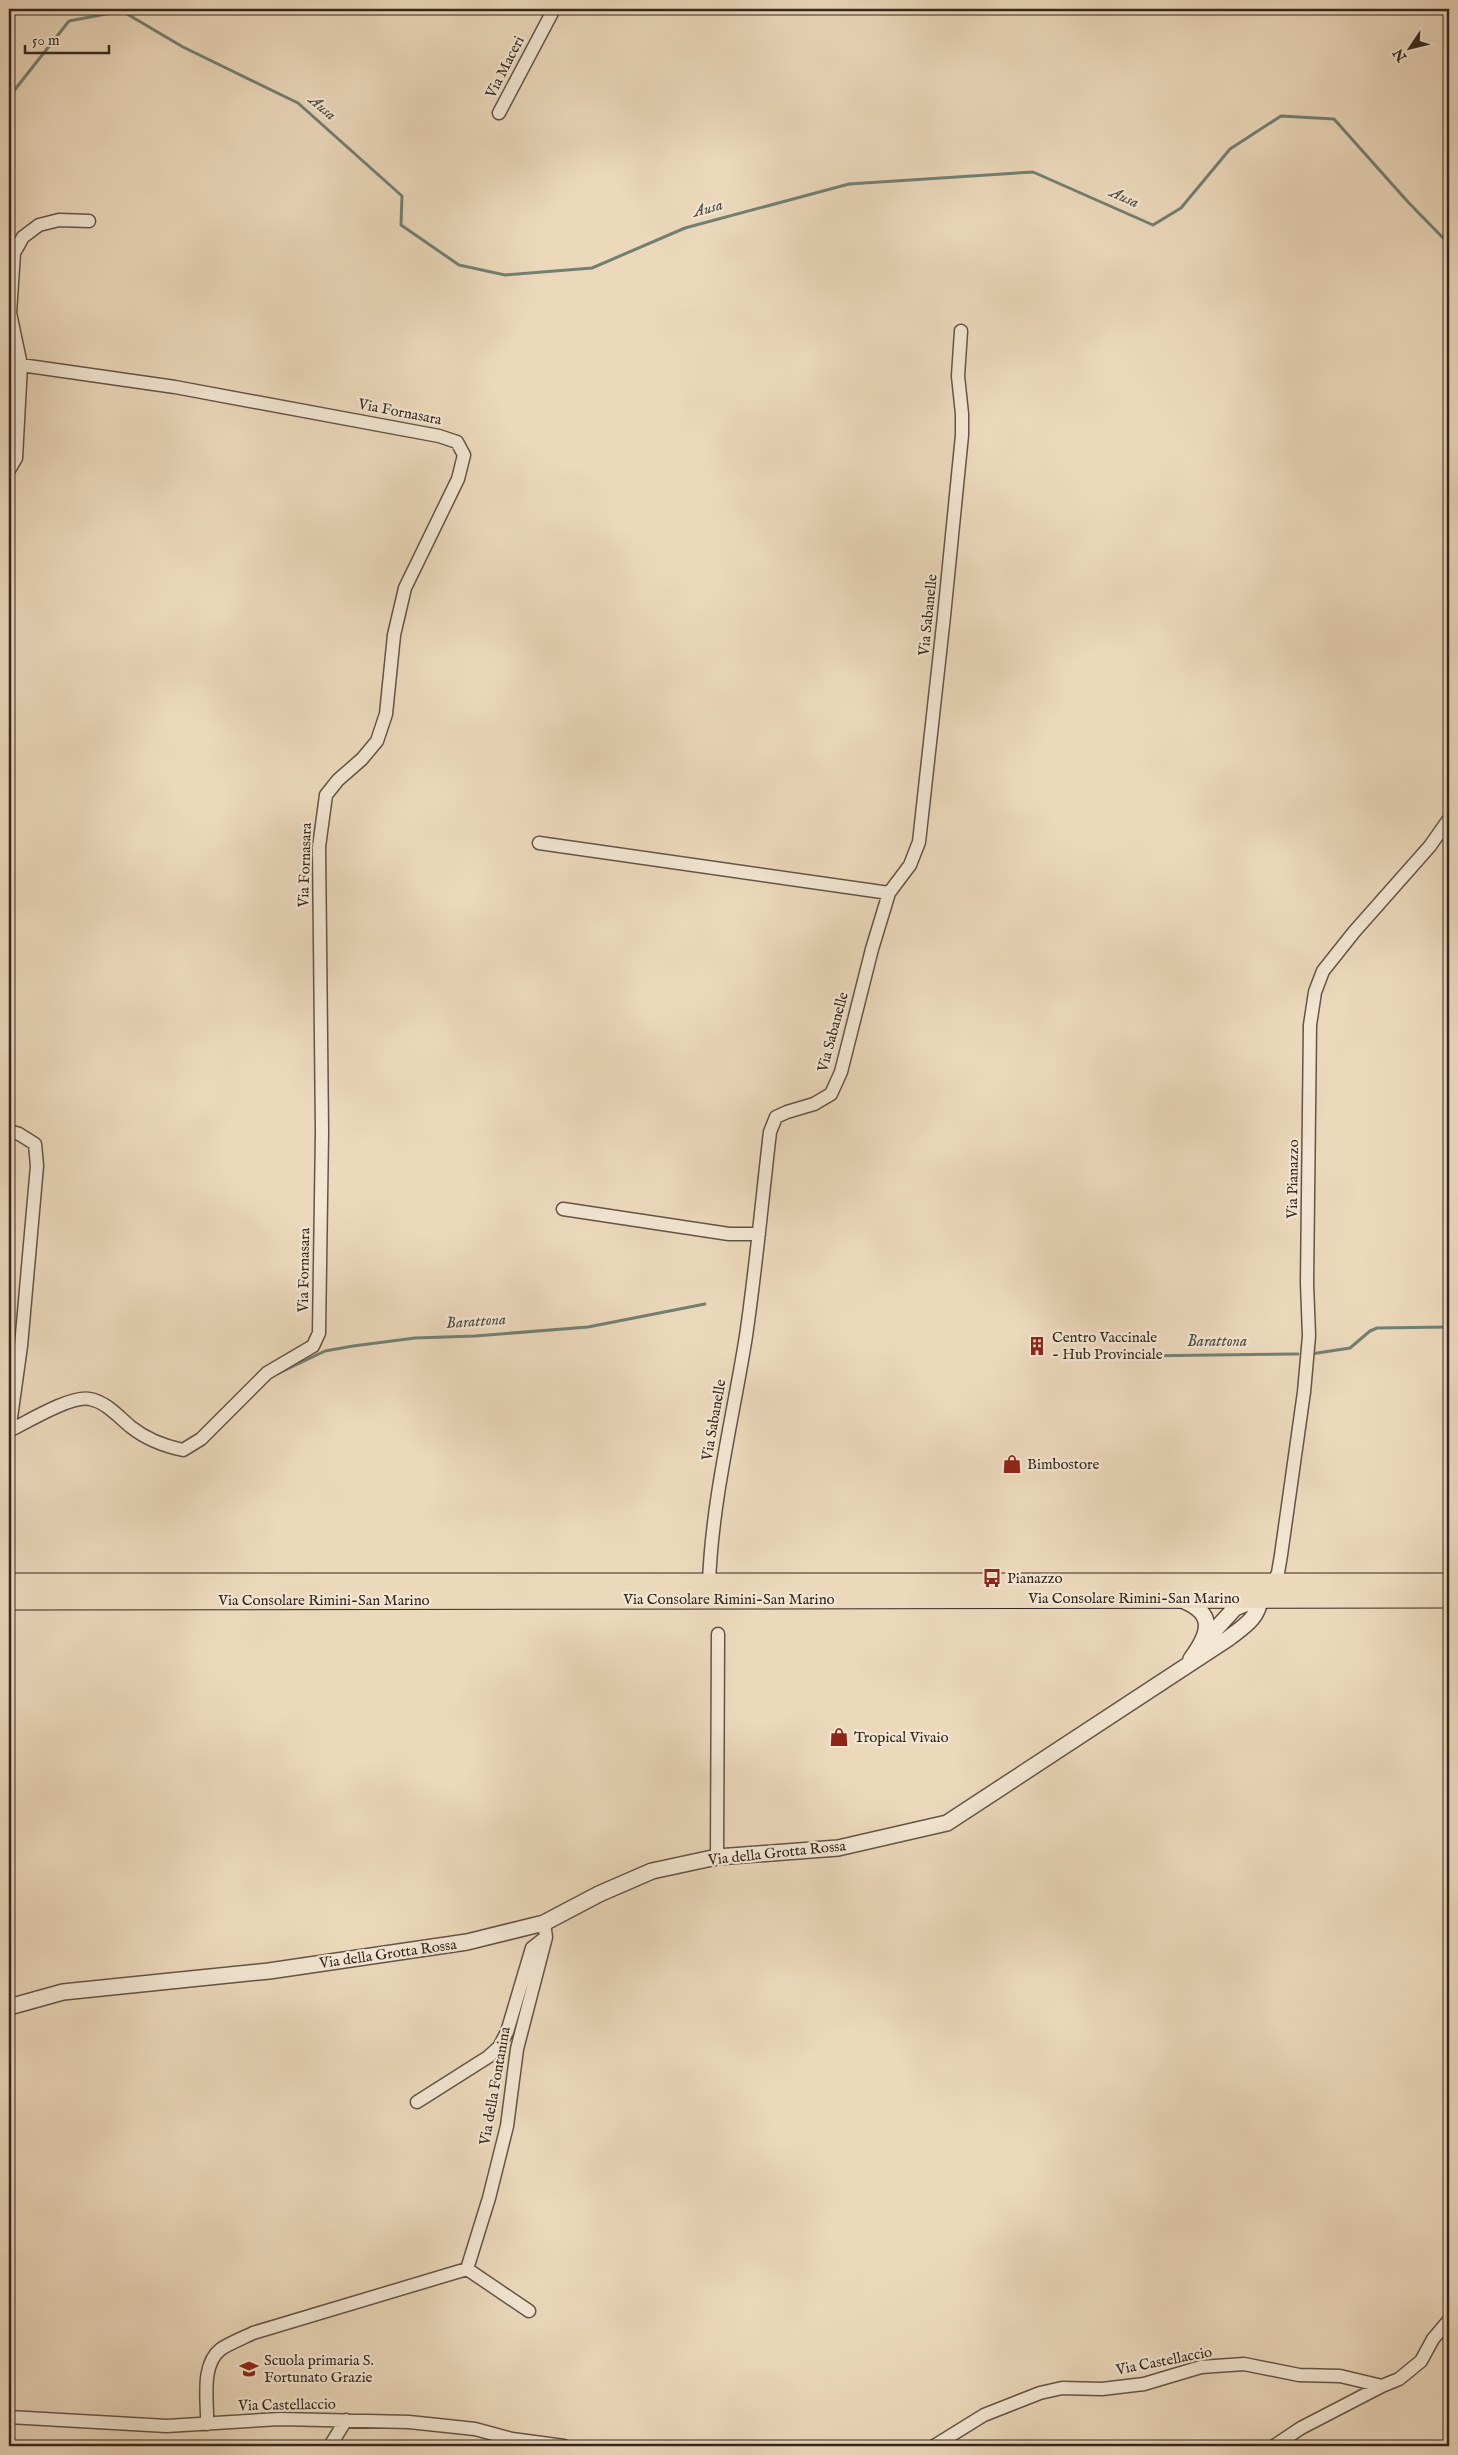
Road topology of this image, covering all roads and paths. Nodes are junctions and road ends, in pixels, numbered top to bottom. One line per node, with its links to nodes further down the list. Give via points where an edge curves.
1 (554, 9): 2 (street, Via Maceri)
2 (499, 113)
3 (89, 221): 5 (street, via 59,220 39,225 23,237 14,253 10,313)
4 (961, 331): 9 (street, Via Sabanelle, via 958,376 962,435 919,842 910,865)
5 (21, 365): 6 (street, via 16,458); 13 (street, Via Fornasara, via 175,387 439,436 457,442 464,455 458,479 405,588 394,635 386,714 377,741 326,795 319,847 322,1132 319,1333 313,1346 267,1374 200,1439 183,1450 163,1446 131,1427 113,1410 90,1398 65,1403)
6 (9, 470)
7 (1449, 819): 16 (street, Via Pianazzo, via 1430,846 1329,963 1314,992 1310,1025 1308,1344 1281,1554)
8 (539, 843): 9 (street)
9 (889, 893): 12 (street, Via Sabanelle, via 841,1072 831,1094 776,1118 770,1132)
10 (9, 1131): 13 (street, via 35,1144 37,1166 21,1346)
11 (563, 1209): 12 (street, via 729,1234)
12 (759, 1234): 15 (street, Via Sabanelle, via 746,1335 718,1498)
13 (9, 1432)
14 (9, 1583): 15 (main road, Via Consolare Rimini-San Marino)
15 (709, 1583): 16 (main road, Via Consolare Rimini-San Marino)
16 (1273, 1583): 17 (main road, Via Consolare Rimini-San Marino); 19 (street)
17 (1449, 1583)
18 (1176, 1598): 19 (main road, Via Consolare Rimini-San Marino); 21 (main road, Via Consolare Rimini-San Marino); 23 (street, via 1199,1609 1206,1620)
19 (1260, 1598): 20 (main road, Via Consolare Rimini-San Marino); 23 (street, Via della Grotta Rossa, via 1235,1608); 24 (street, Via della Grotta Rossa, via 1260,1608 1253,1619)
20 (1449, 1598)
21 (9, 1600)
22 (718, 1634): 25 (street)
23 (1204, 1642): 24 (street, Via della Grotta Rossa)
24 (1186, 1666): 25 (street, Via della Grotta Rossa, via 947,1823 838,1848)
25 (717, 1857): 26 (street, Via della Grotta Rossa, via 652,1871 599,1894)
26 (545, 1930): 27 (street, Via della Grotta Rossa, via 270,1971 63,1992); 28 (street, Via della Fontanina, via 532,1948 507,2032 499,2047); 29 (street, Via della Fontanina, via 517,2049 507,2126)
27 (9, 2008)
28 (417, 2102)
29 (467, 2269): 30 (street); 35 (street, via 253,2333 221,2350 212,2360 208,2372)
30 (529, 2311)
31 (1449, 2320): 32 (street, via 1433,2339 1421,2362 1399,2379)
32 (1382, 2386): 38 (street, Via Castellaccio, via 1340,2376 1299,2375 1244,2364 1201,2368 1144,2384 1102,2389 1062,2388 1040,2393 984,2415); 39 (street, via 1300,2428)
33 (9, 2417): 35 (street, Via Castellaccio, via 129,2425)
34 (346, 2420): 35 (street, Via Castellaccio, via 280,2419); 36 (street); 37 (street, Via Castellaccio, via 476,2429 512,2439)
35 (208, 2424)
36 (330, 2446)
37 (564, 2446)
38 (934, 2446)
39 (1274, 2446)

